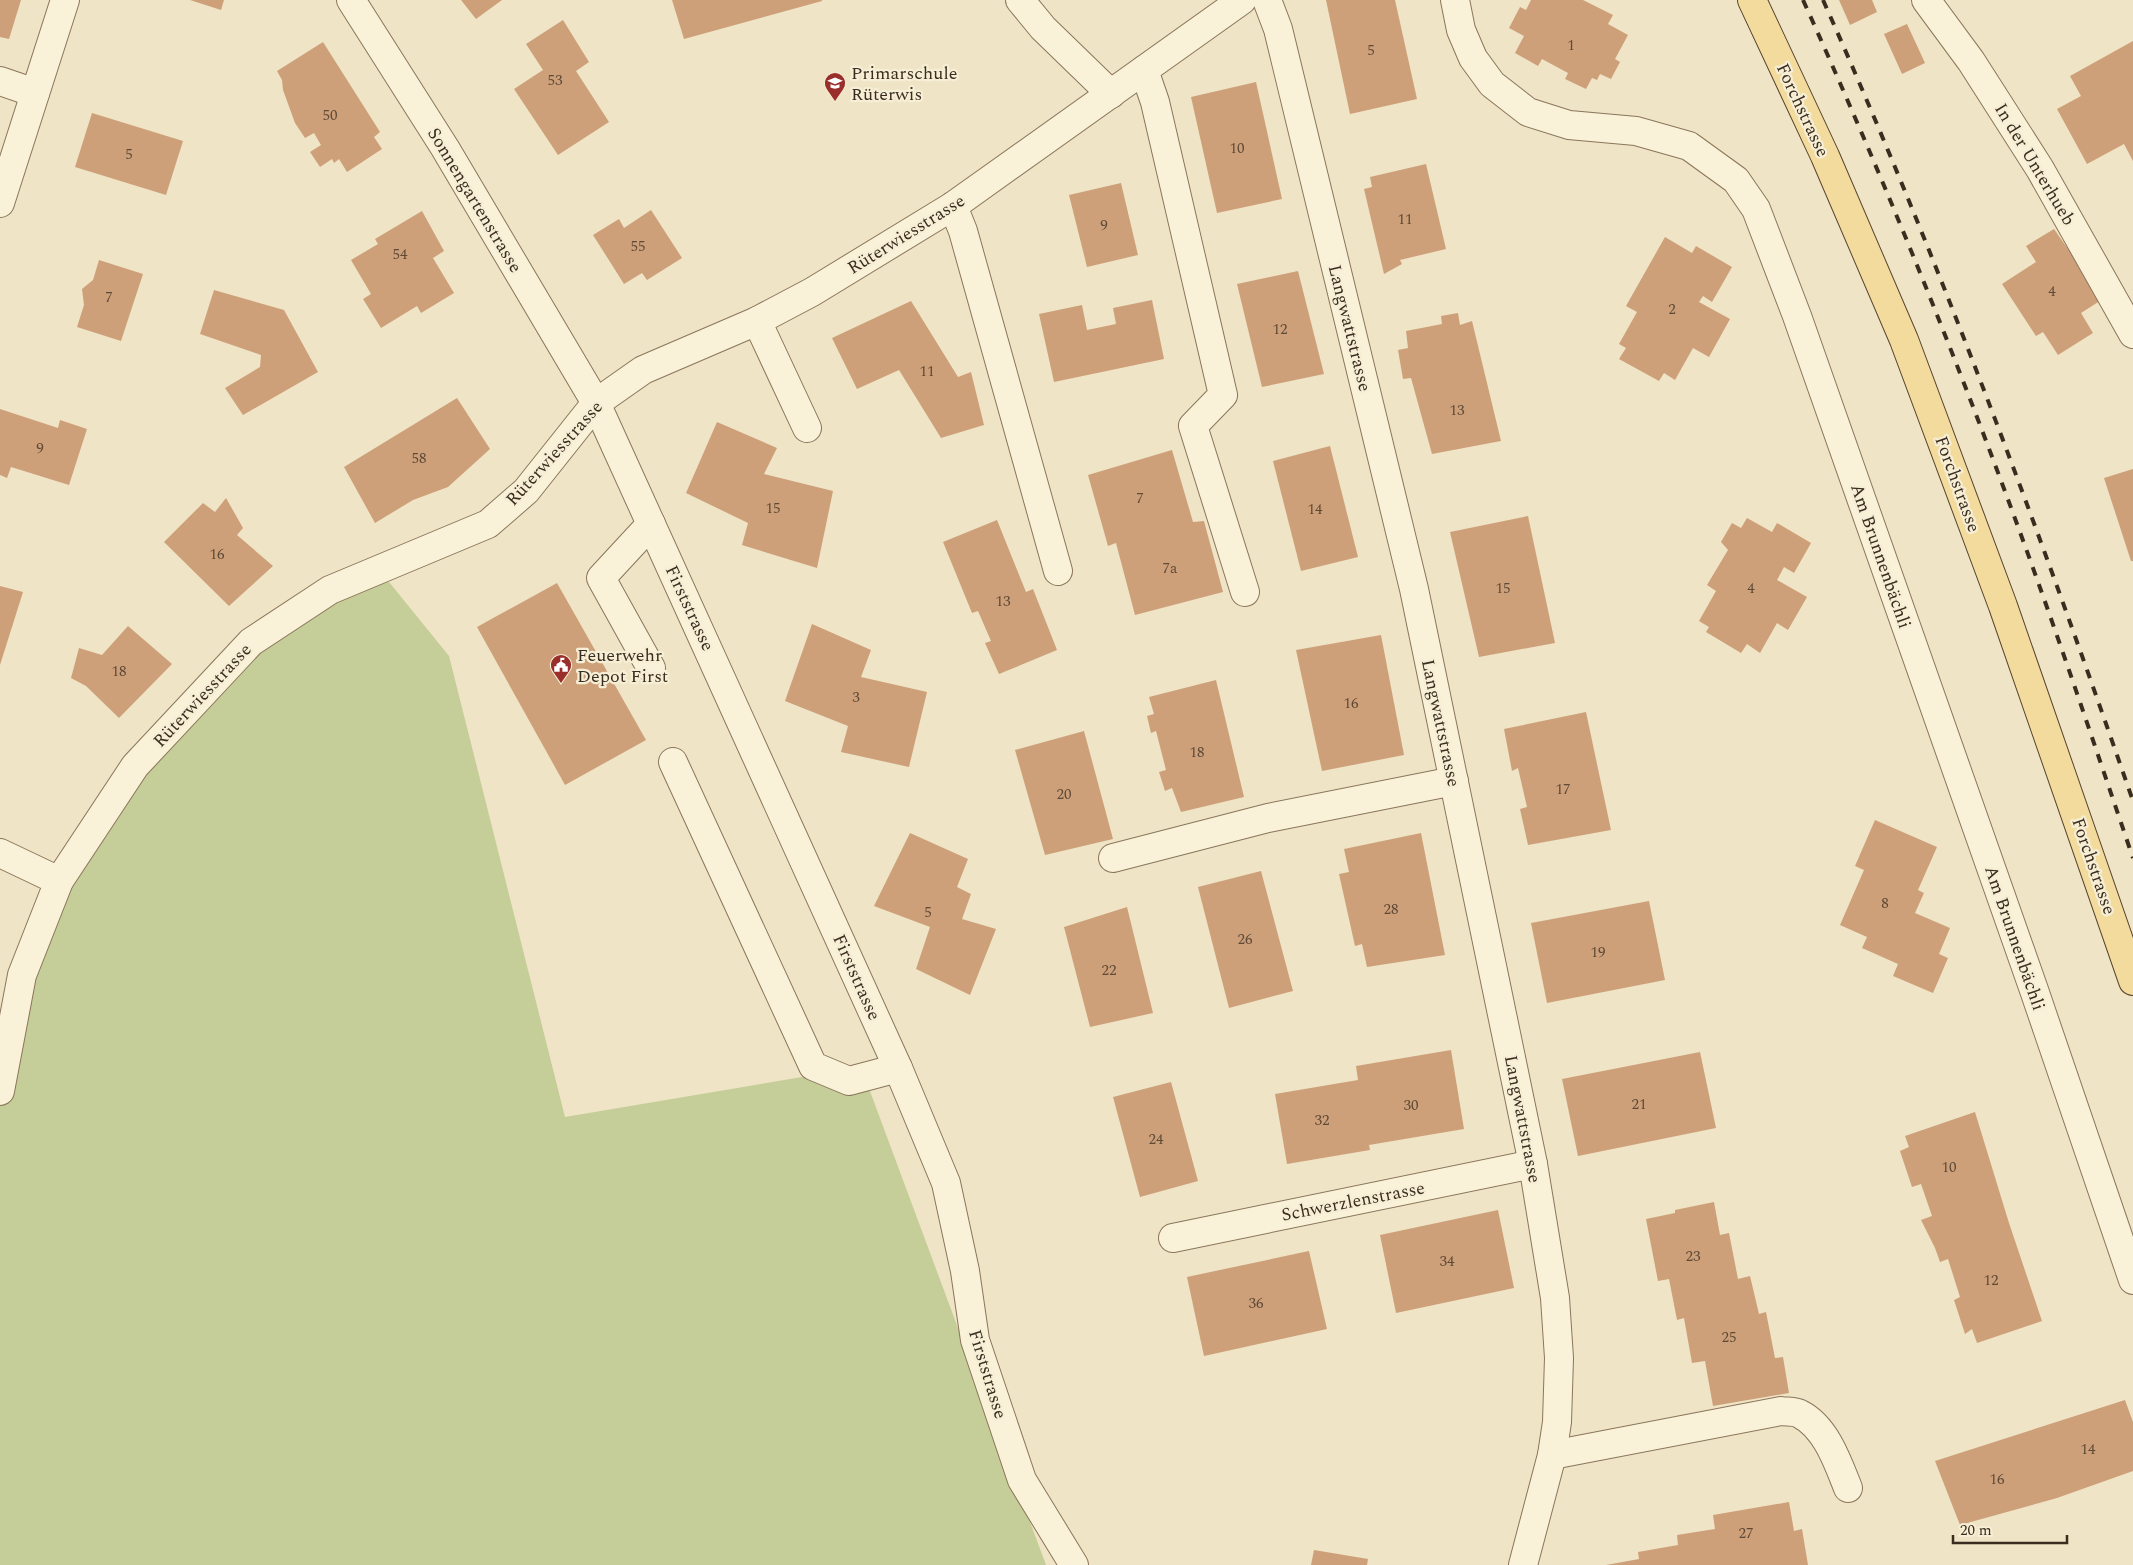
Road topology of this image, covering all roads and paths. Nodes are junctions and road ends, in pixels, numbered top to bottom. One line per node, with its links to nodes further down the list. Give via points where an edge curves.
1 (66, 0): 11 (street)
2 (351, 0): 17 (street, Sonnengartenstrasse, via 445,148)
3 (1020, 0): 12 (street, via 1042,28)
4 (1267, 0): 24 (street, Langwattstrasse, via 1278,29 1414,589)
5 (1455, 0): 33 (street, Am Brunnenbächli, via 1461,30 1473,58 1492,84 1528,112 1569,125 1636,131 1689,146 1736,180 1756,209 1797,316)
6 (1752, 0): 28 (main road, Forchstrasse, via 1825,156 1904,340 2004,606)
7 (1926, 0): 16 (street, In der Unterhueb, via 1971,61 2040,169)
8 (1240, 1): 9 (street, Rüterwiesstrasse)
9 (1144, 70): 12 (street, Rüterwiesstrasse); 21 (street, via 1223,395 1193,426)
10 (0, 81): 11 (street)
11 (35, 93): 13 (street)
12 (1111, 94): 14 (street, Rüterwiesstrasse)
13 (0, 204)
14 (953, 206): 15 (street, Rüterwiesstrasse, via 812,292); 20 (street, via 963,231)
15 (757, 321): 17 (street, Rüterwiesstrasse, via 643,370); 18 (street)
16 (2133, 334)
17 (596, 403): 19 (street, Firststrasse); 27 (street, Rüterwiesstrasse, via 526,491 488,524 330,590 251,642 135,766)
18 (807, 428)
19 (651, 524): 22 (street, via 601,578); 29 (street, Firststrasse)
20 (1058, 571)
21 (1245, 592)
22 (651, 668)
23 (674, 762): 29 (street, via 813,1066 849,1081)
24 (1454, 781): 26 (street, via 1268,818); 31 (street, Langwattstrasse)
25 (0, 853): 27 (street)
26 (1113, 858)
27 (59, 881): 30 (street, Rüterwiesstrasse, via 22,975)
28 (2133, 981)
29 (898, 1068): 36 (street, Firststrasse, via 946,1183 965,1271 975,1340 1022,1480)
30 (0, 1090)
31 (1533, 1164): 32 (street, Schwerzlenstrasse); 34 (street, Langwattstrasse, via 1556,1298 1559,1358 1557,1422)
32 (1173, 1238)
33 (2133, 1280)
34 (1552, 1455): 35 (street, via 1781,1411 1800,1413 1815,1426 1838,1462); 37 (street, Langwattstrasse)
35 (1848, 1488)
36 (1074, 1565)
37 (1522, 1565)

